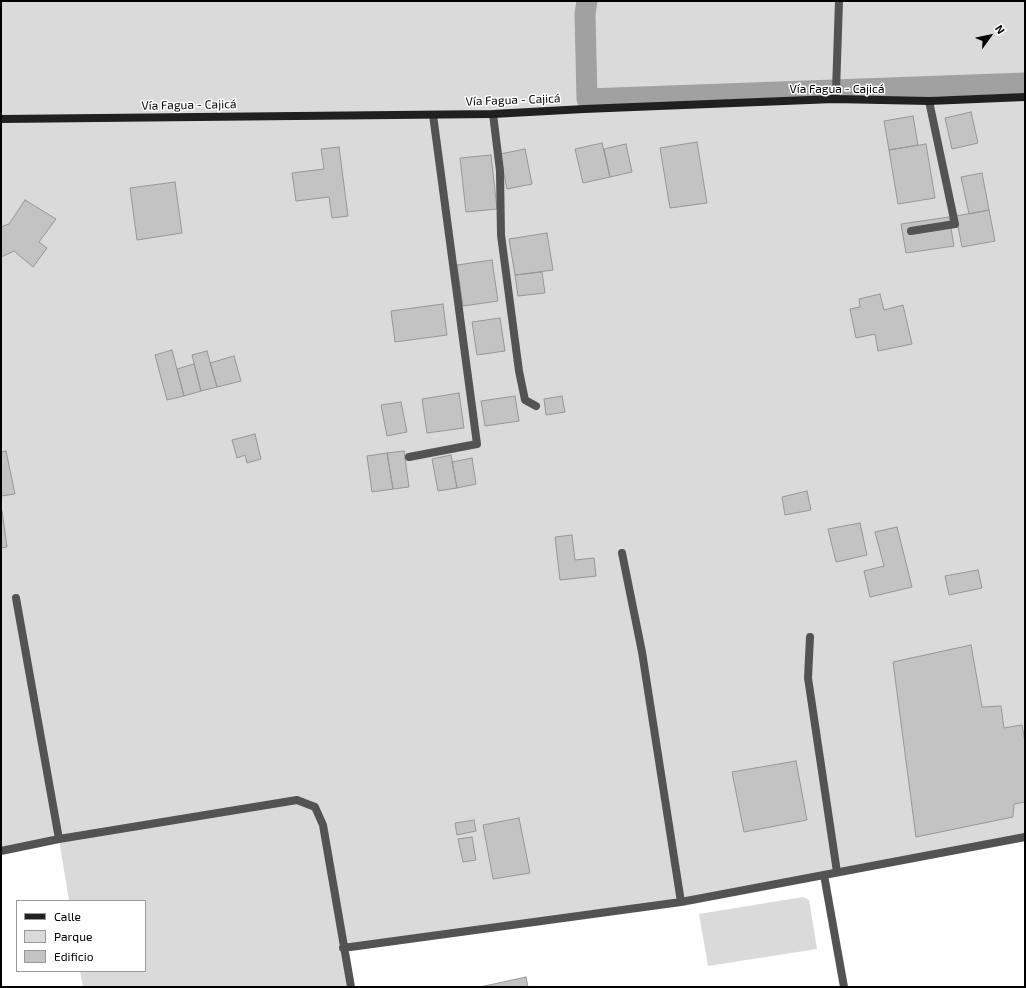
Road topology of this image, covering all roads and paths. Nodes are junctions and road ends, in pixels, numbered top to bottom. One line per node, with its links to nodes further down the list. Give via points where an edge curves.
1 (839, 1): 3 (street)
2 (1025, 97): 4 (street, Vía Fagua - Cajicá)
3 (834, 99): 4 (street, Vía Fagua - Cajicá); 5 (street, Vía Fagua - Cajicá)
4 (930, 101): 8 (street, via 954,224)
5 (493, 114): 6 (street, Vía Fagua - Cajicá); 9 (street, via 500,171 501,235 519,371 525,400)
6 (433, 115): 7 (street, Vía Fagua - Cajicá); 10 (street, via 477,444)
7 (1, 119)
8 (911, 231)
9 (536, 406)
10 (409, 457)
11 (622, 553): 19 (street, via 642,652)
12 (16, 598): 15 (street)
13 (810, 637): 17 (street, via 808,678)
14 (1025, 837): 17 (street)
15 (59, 839): 16 (street); 20 (street, via 297,800 314,807 322,825)
16 (1, 851)
17 (837, 872): 18 (street)
18 (824, 875): 19 (street); 22 (street)
19 (681, 902): 20 (street)
20 (344, 948): 21 (street)
21 (351, 987)
22 (844, 987)

